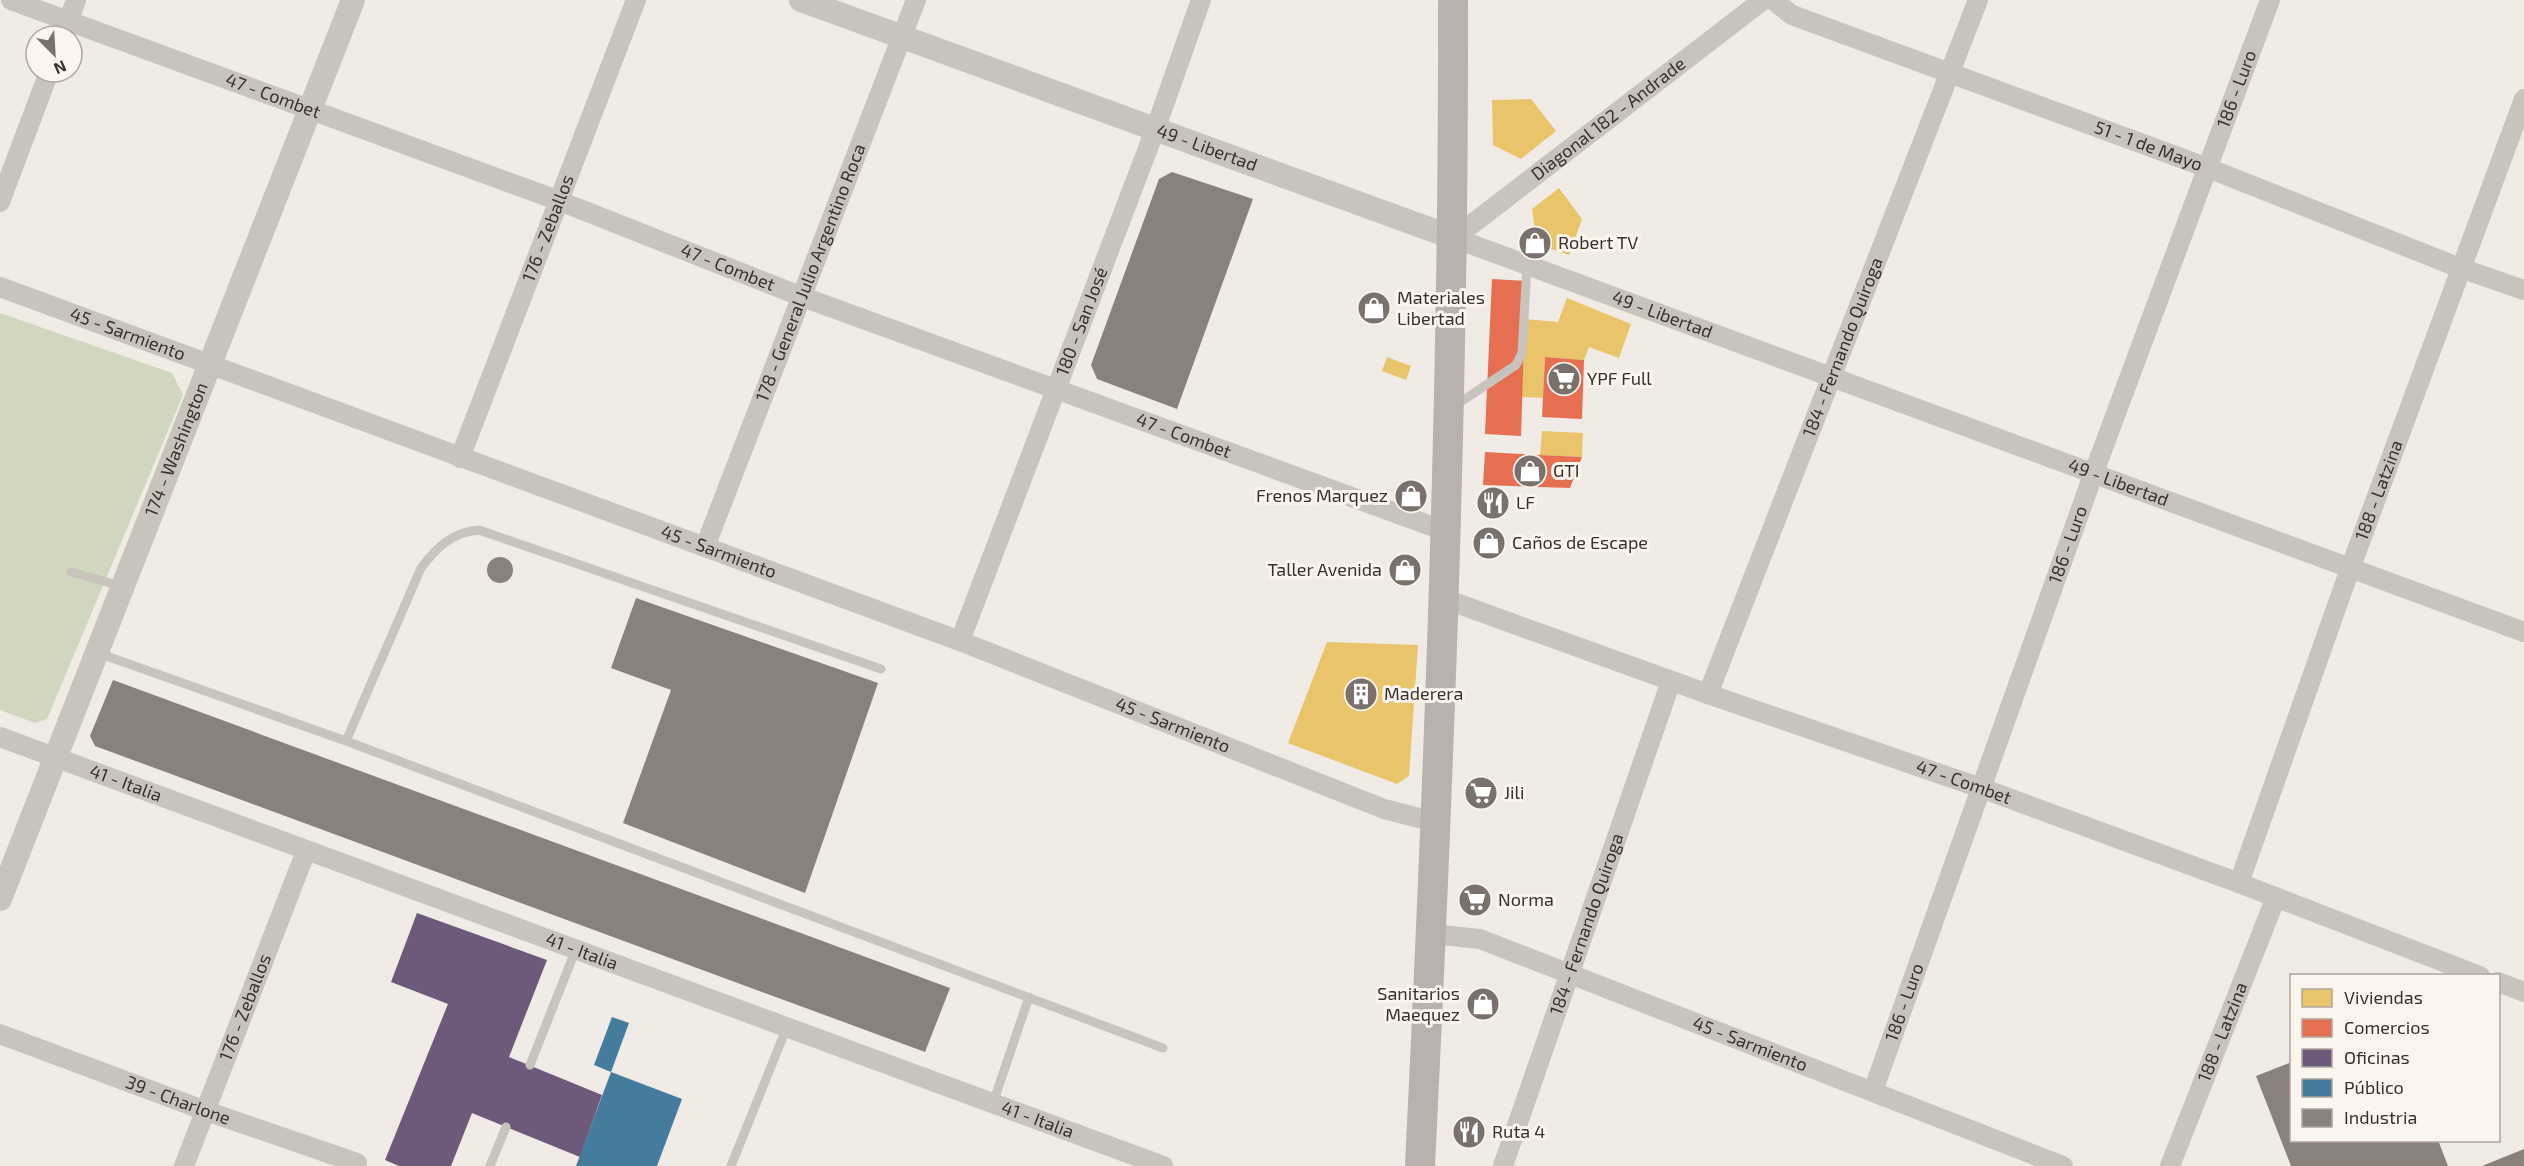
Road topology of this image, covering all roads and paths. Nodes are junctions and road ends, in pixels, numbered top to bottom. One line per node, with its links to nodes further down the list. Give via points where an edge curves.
1 (11, 0): 13 (street, 47 - Combet)
2 (76, 0): 14 (street)
3 (353, 0): 20 (street, 174 - Washington)
4 (636, 0): 23 (street, 176 - Zeballos)
5 (801, 0): 16 (street, 49 - Libertad)
6 (916, 0): 16 (street, 178 - General Julio Argentino Roca)
7 (1201, 0): 21 (street, 180 - San José)
8 (1453, 0): 25 (main road)
9 (1763, 0): 25 (street, Diagonal 182 - Andrade)
10 (1773, 0): 17 (street, 51 - 1 de Mayo, via 1792,15)
11 (1978, 0): 17 (street, 184 - Fernando Quiroga)
12 (2270, 0): 22 (street, 186 - Luro)
13 (57, 24)
14 (68, 24)
15 (84, 35): 20 (street, 47 - Combet)
16 (902, 37): 21 (street, 49 - Libertad); 30 (street, 178 - General Julio Argentino Roca)
17 (1950, 74): 22 (street, 51 - 1 de Mayo); 32 (street, 184 - Fernando Quiroga)
18 (44, 84): 24 (street)
19 (2524, 99): 27 (street, 188 - Latzina)
20 (311, 111): 23 (street, 47 - Combet); 31 (street, 174 - Washington)
21 (1155, 130): 25 (street, 49 - Libertad); 33 (street, 180 - San José)
22 (2208, 168): 27 (street, 51 - 1 de Mayo); 36 (street, 186 - Luro)
23 (557, 200): 30 (street, 47 - Combet); 35 (street, 176 - Zeballos)
24 (0, 202)
25 (1454, 238): 26 (street, 49 - Libertad); 34 (main road)
26 (1527, 266): 32 (street, 49 - Libertad); 34 (lane, via 1522,353 1516,365)
27 (2460, 268): 29 (street, 51 - 1 de Mayo); 39 (street, 188 - Latzina)
28 (0, 287): 31 (street, 45 - Sarmiento)
29 (2524, 290)
30 (800, 296): 33 (street, 47 - Combet); 38 (street, 178 - General Julio Argentino Roca)
31 (211, 367): 35 (street, 45 - Sarmiento); 41 (street, 174 - Washington)
32 (1831, 379): 36 (street, 49 - Libertad); 48 (street, 184 - Fernando Quiroga)
33 (1057, 389): 37 (street, 47 - Combet); 44 (street, 180 - San José)
34 (1449, 410): 37 (main road)
35 (460, 458): 38 (street, 45 - Sarmiento)
36 (2093, 475): 39 (street, 49 - Libertad); 52 (street, 186 - Luro)
37 (1445, 531): 42 (main road)
38 (705, 546): 44 (street, 45 - Sarmiento)
39 (2350, 568): 43 (street, 49 - Libertad); 55 (street, 188 - Latzina)
40 (71, 572): 41 (lane)
41 (123, 587): 45 (street, 174 - Washington)
42 (1446, 599): 47 (street, 47 - Combet); 53 (main road)
43 (2524, 632)
44 (960, 641): 53 (street, 45 - Sarmiento, via 1384,809)
45 (98, 653): 50 (lane); 51 (street, 174 - Washington)
46 (881, 669): 50 (lane, via 479,530 466,531 436,549 421,567)
47 (1671, 681): 48 (street, 47 - Combet); 60 (street, 184 - Fernando Quiroga)
48 (1708, 694): 52 (street, 47 - Combet)
49 (0, 737): 51 (street, 41 - Italia)
50 (346, 741): 64 (lane)
51 (55, 757): 54 (street, 41 - Italia); 57 (street, 174 - Washington)
52 (1981, 788): 55 (street, 47 - Combet); 69 (street, 186 - Luro)
53 (1435, 822): 58 (main road)
54 (306, 850): 59 (street, 41 - Italia); 71 (street, 176 - Zeballos)
55 (2239, 883): 56 (street, 47 - Combet)
56 (2276, 897): 61 (street, 47 - Combet); 81 (street, 188 - Latzina)
57 (0, 899)
58 (1431, 934): 60 (street, 45 - Sarmiento, via 1480,939); 78 (main road)
59 (576, 949): 65 (street, 41 - Italia); 68 (lane)
60 (1569, 973): 69 (street, 45 - Sarmiento); 79 (street, 184 - Fernando Quiroga)
61 (2477, 974)
62 (2500, 982): 63 (street)
63 (2524, 992)
64 (1029, 997): 67 (lane); 70 (lane)
65 (787, 1027): 70 (street, 41 - Italia); 76 (lane)
66 (0, 1034): 71 (street, 39 - Charlone)
67 (1163, 1048)
68 (530, 1065)
69 (1873, 1090): 80 (street, 45 - Sarmiento)
70 (993, 1103): 77 (street, 41 - Italia)
71 (206, 1111): 73 (street, 39 - Charlone); 74 (street, 176 - Zeballos)
72 (506, 1127): 75 (lane)
73 (357, 1163)
74 (184, 1166)
75 (490, 1166)
76 (731, 1166)
77 (1163, 1166)
78 (1420, 1166)
79 (1503, 1166)
80 (2063, 1166)
81 (2170, 1166)

